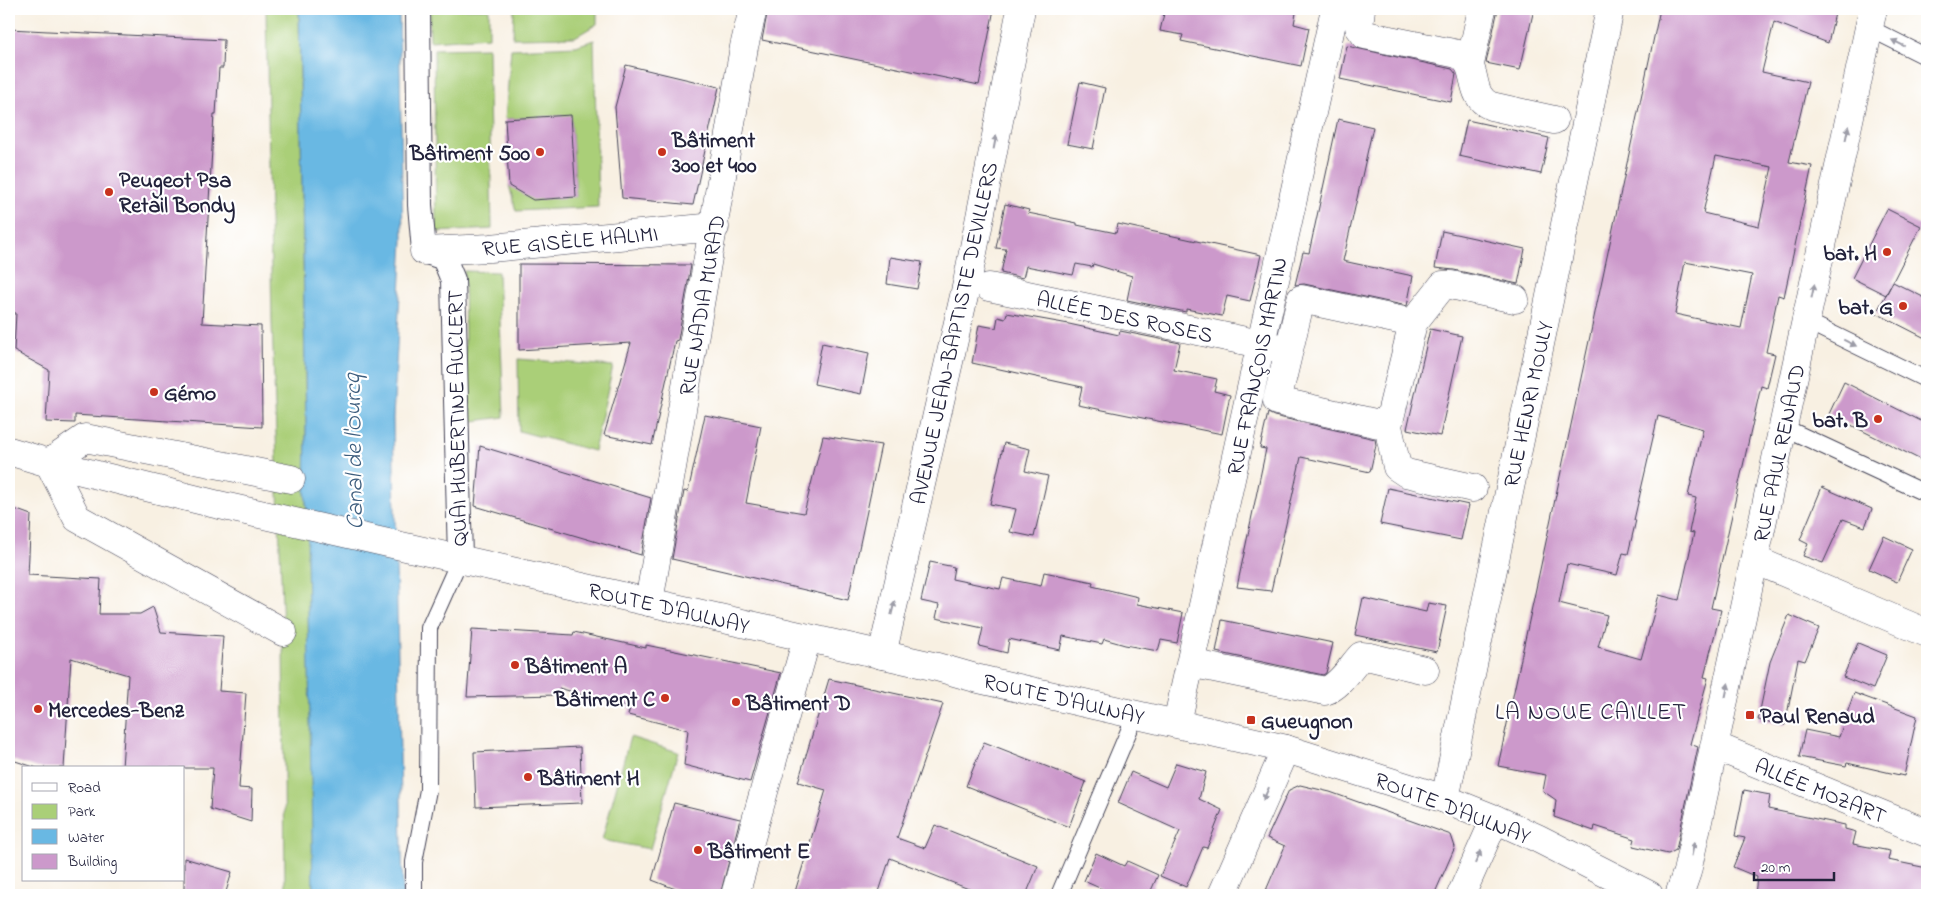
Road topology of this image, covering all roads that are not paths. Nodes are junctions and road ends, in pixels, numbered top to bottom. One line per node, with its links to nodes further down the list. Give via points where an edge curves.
1 (418, 9): 13 (street, via 420,206)
2 (753, 9): 12 (street, RUE NADIA MURAD)
3 (1021, 9): 34 (street, AVENUE JEAN-BAPTISTE DEVILLERS, one-way to 3, via 967,283)
4 (1335, 9): 18 (street, RUE FRANÇOIS MARTIN)
5 (1361, 9): 10 (street, via 1359,27 1365,35 1458,54)
6 (1482, 9): 10 (street)
7 (1610, 9): 41 (street, RUE HENRI MOULY)
8 (1871, 19): 9 (lane, one-way to 8); 16 (street, RUE PAUL RENAUD, one-way to 8)
9 (1927, 56)
10 (1470, 64): 11 (street, via 1478,96 1483,102)
11 (1554, 120)
12 (715, 227): 13 (street, RUE GISÈLE HALIMI); 30 (street, RUE NADIA MURAD)
13 (424, 251): 28 (street, QUAI HUBERTINE AUCLERT, via 444,258 453,280)
14 (989, 287): 18 (street, ALLÉE DES ROSES)
15 (1515, 299): 17 (street, via 1443,285)
16 (1806, 321): 20 (lane, one-way to 20); 22 (street, RUE PAUL RENAUD)
17 (1413, 323): 19 (street, via 1301,299); 21 (street)
18 (1260, 344): 19 (street, ALLÉE DES ROSES); 35 (street, RUE FRANÇOIS MARTIN)
19 (1289, 350): 21 (street, via 1277,401)
20 (1927, 380)
21 (1388, 426): 26 (street, via 1397,467 1406,473)
22 (1783, 427): 27 (lane); 29 (street, RUE PAUL RENAUD)
23 (9, 451): 24 (street)
24 (49, 463): 25 (street, via 85,438); 28 (street, ROUTE D'AULNAY); 31 (street, via 77,518)
25 (291, 479)
26 (1472, 488)
27 (1927, 494)
28 (460, 559): 30 (street, ROUTE D'AULNAY); 44 (lane, QUAI HUBERTINE AUCLERT, via 429,628 428,790 414,862)
29 (1755, 560): 32 (street); 39 (street, RUE PAUL RENAUD, one-way to 29)
30 (649, 602): 33 (street, ROUTE D'AULNAY)
31 (283, 632)
32 (1927, 633)
33 (807, 638): 34 (street, ROUTE D'AULNAY); 45 (street)
34 (882, 656): 37 (street, ROUTE D'AULNAY)
35 (1190, 663): 36 (street, via 1324,691 1337,684 1361,656); 38 (street, RUE FRANÇOIS MARTIN)
36 (1425, 670)
37 (1136, 714): 38 (street, ROUTE D'AULNAY); 46 (lane)
38 (1177, 723): 40 (street, ROUTE D'AULNAY)
39 (1715, 746): 43 (street, ALLÉE MOZART); 50 (street, RUE PAUL RENAUD, one-way to 39, via 1688,872)
40 (1286, 749): 41 (street, ROUTE D'AULNAY); 47 (street, one-way to 47)
41 (1444, 799): 42 (street, ROUTE D'AULNAY)
42 (1496, 819): 48 (street, one-way to 42); 49 (street, ROUTE D'AULNAY)
43 (1927, 833)
44 (414, 895)
45 (735, 895)
46 (1059, 895)
47 (1222, 895)
48 (1461, 895)
49 (1649, 895)
50 (1679, 895)

